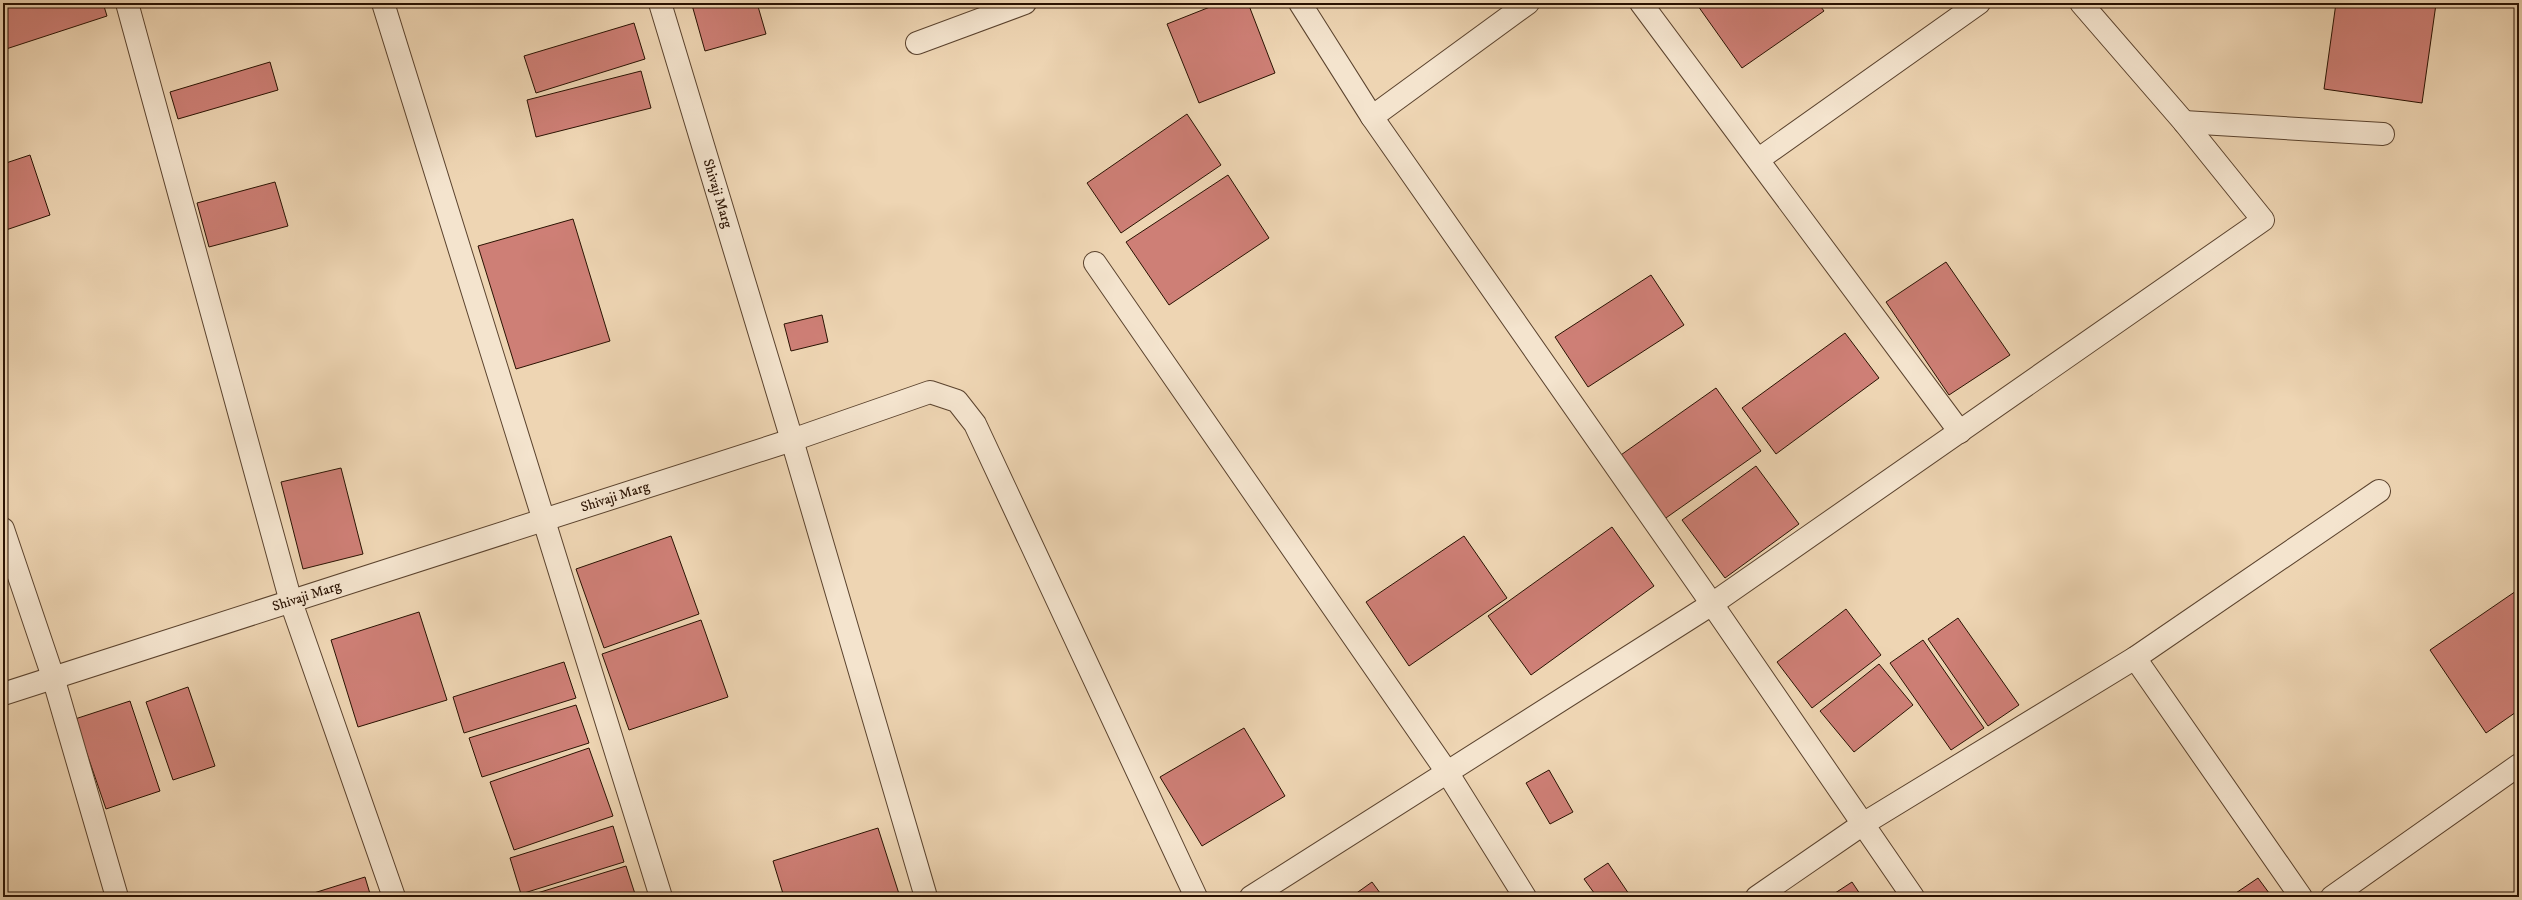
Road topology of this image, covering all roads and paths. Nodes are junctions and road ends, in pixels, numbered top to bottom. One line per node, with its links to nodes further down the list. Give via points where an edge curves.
1 (127, 3): 21 (street)
2 (383, 3): 19 (street)
3 (660, 3): 17 (street, Shivaji Marg)
4 (1025, 3): 10 (street)
5 (1300, 3): 11 (street)
6 (1528, 3): 11 (street)
7 (1642, 3): 14 (street)
8 (1980, 3): 14 (street)
9 (2081, 3): 12 (street)
10 (917, 43)
11 (1372, 117): 22 (street)
12 (2184, 122): 13 (street); 16 (street, via 2263,220)
13 (2383, 134)
14 (1759, 159): 16 (street)
15 (1095, 263): 27 (street)
16 (1960, 432): 22 (street)
17 (792, 440): 19 (street, Shivaji Marg); 32 (street); 33 (street, via 930,392 957,401 976,424)
18 (2379, 491): 23 (street)
19 (545, 520): 21 (street, Shivaji Marg); 31 (street)
20 (3, 529): 24 (street)
21 (291, 602): 24 (street, Shivaji Marg); 30 (street)
22 (1712, 604): 27 (street); 28 (street)
23 (2135, 658): 28 (street); 38 (street)
24 (53, 677): 25 (street, Shivaji Marg); 29 (street)
25 (3, 694)
26 (2519, 765): 39 (street)
27 (1447, 772): 34 (street); 35 (street)
28 (1863, 824): 36 (street); 37 (street)
29 (117, 897)
30 (394, 897)
31 (661, 897)
32 (926, 897)
33 (1196, 897)
34 (1251, 897)
35 (1525, 897)
36 (1757, 897)
37 (1913, 897)
38 (2301, 897)
39 (2332, 897)

